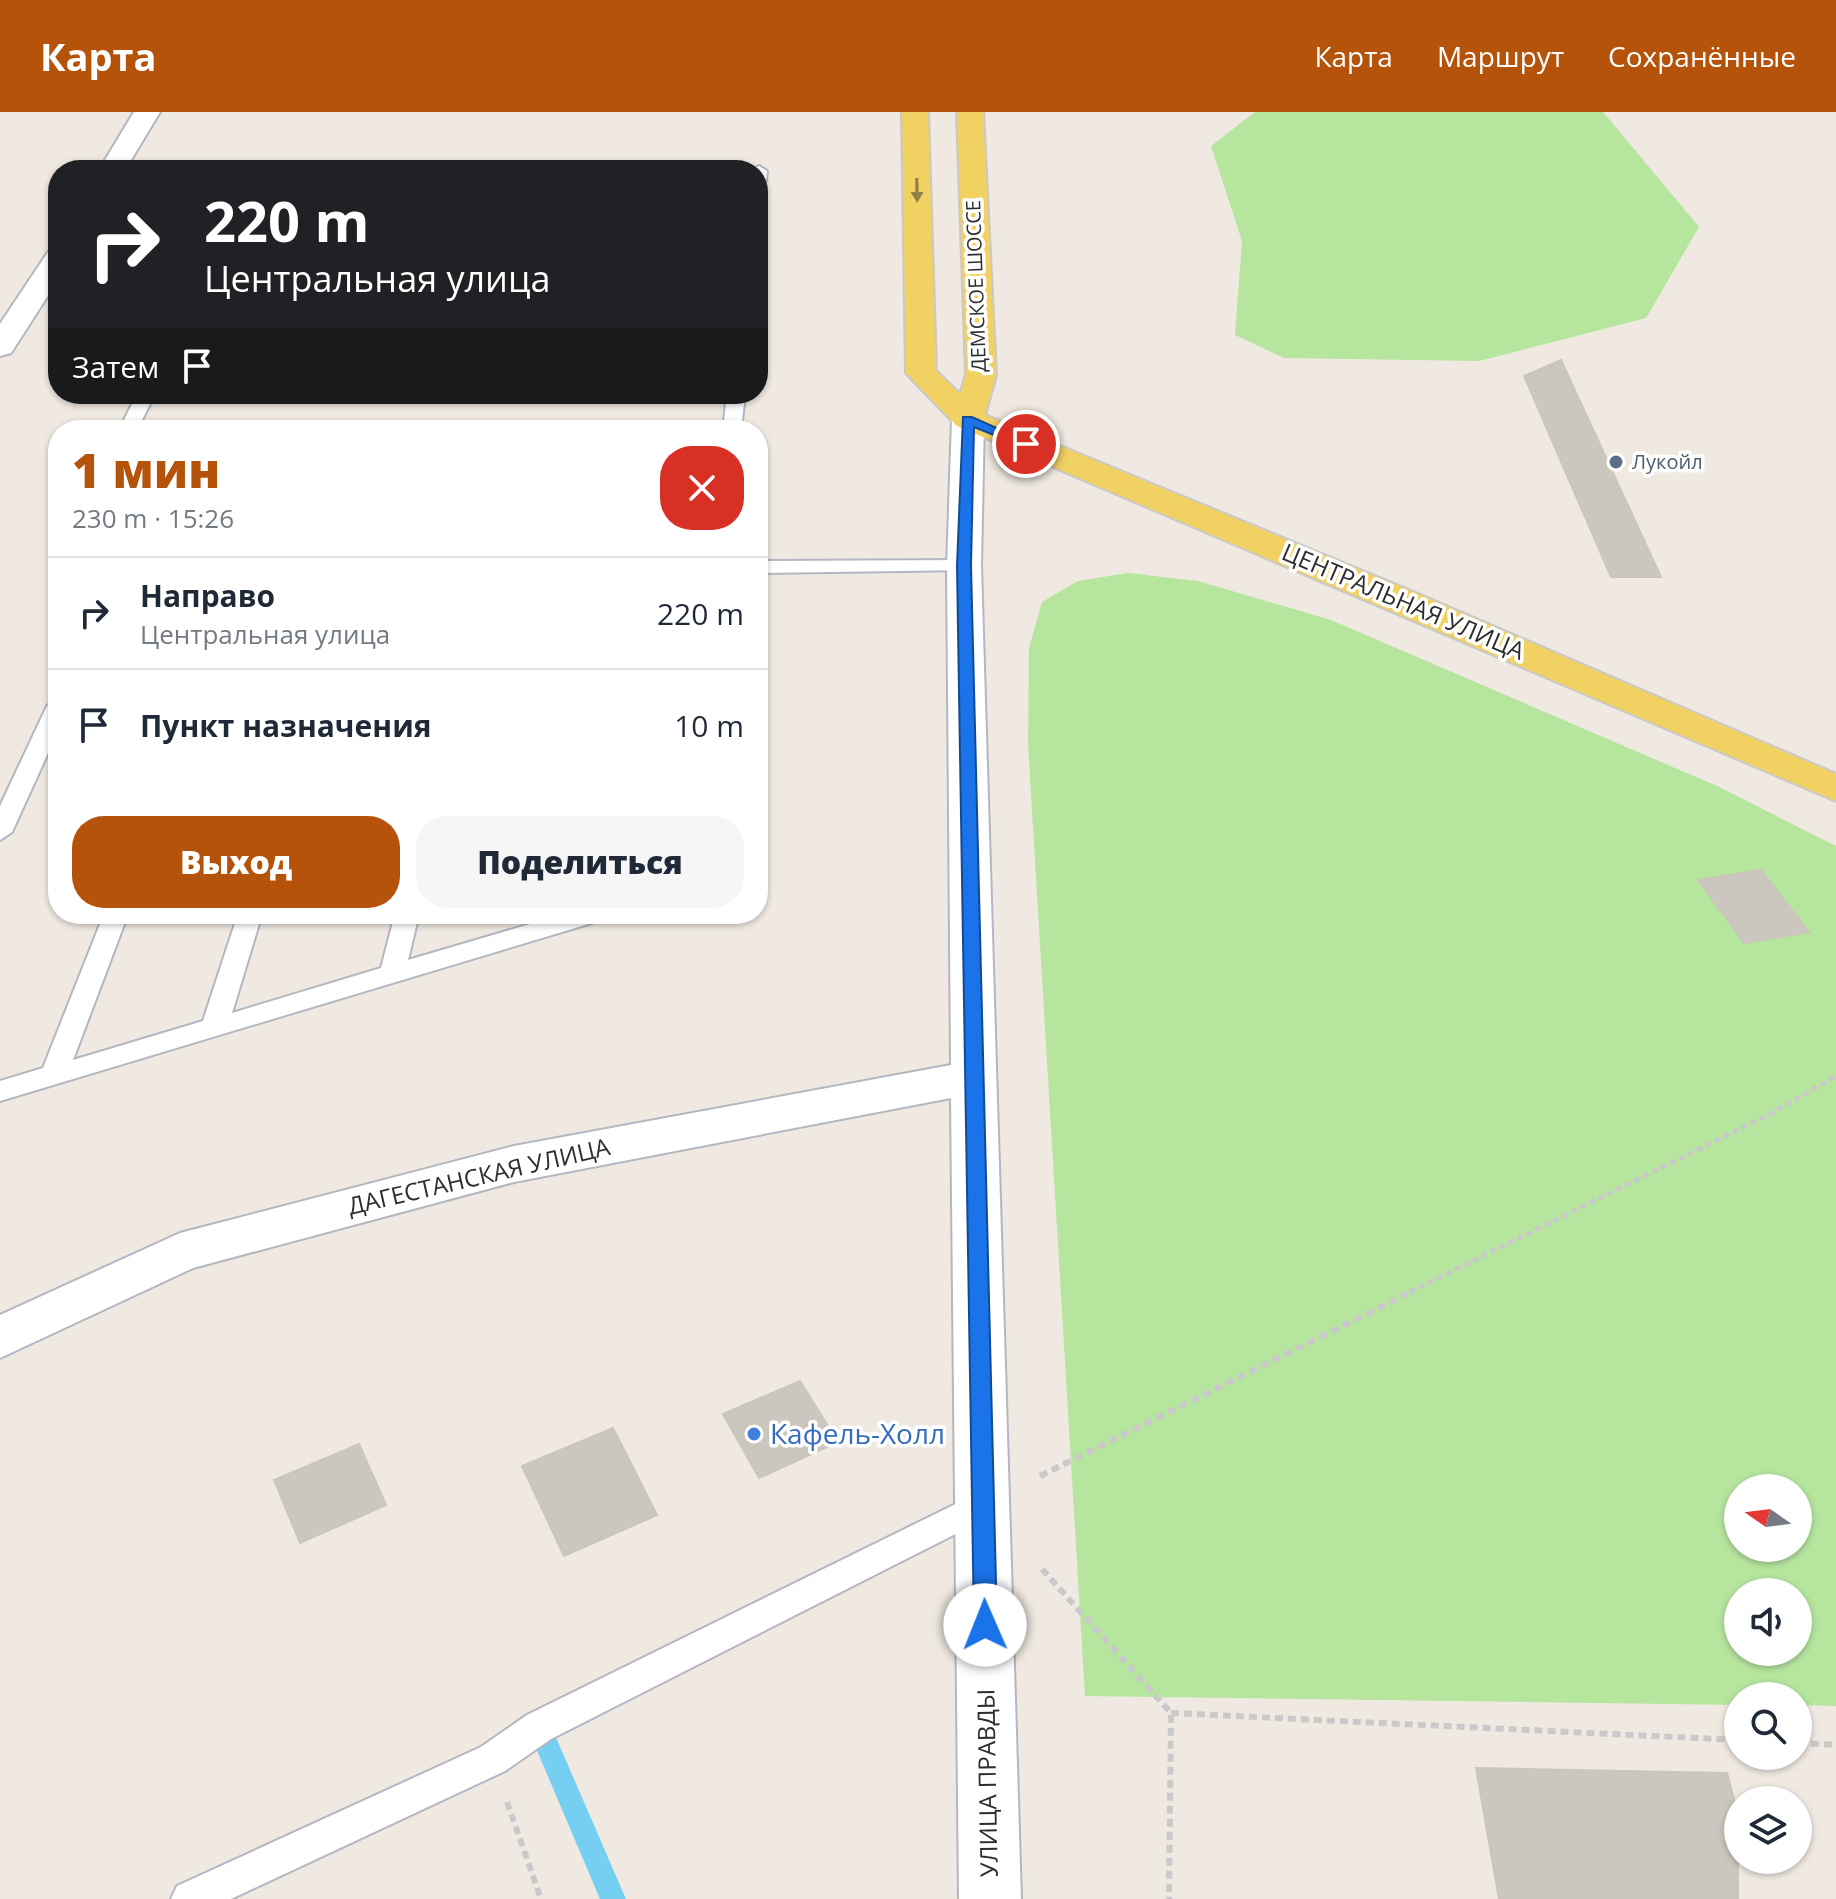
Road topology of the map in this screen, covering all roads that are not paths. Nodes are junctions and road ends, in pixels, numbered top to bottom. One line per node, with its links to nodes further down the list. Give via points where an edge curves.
1 (147, 112): 4 (main road)
2 (915, 112): 8 (main road, ДЕМСКОЕ ШОССЕ, one-way to 8, via 921,373)
3 (970, 112): 8 (main road, ДЕМСКОЕ ШОССЕ, via 981,375)
4 (118, 160)
5 (48, 270): 6 (main road)
6 (9, 318): 7 (main road)
7 (0, 347)
8 (968, 419): 9 (main road, УЛИЦА ПРАВДЫ); 12 (main road, ЦЕНТРАЛЬНАЯ УЛИЦА)
9 (964, 566): 10 (lane); 21 (main road, УЛИЦА ПРАВДЫ)
10 (768, 567)
11 (48, 728): 13 (lane)
12 (1836, 789)
13 (0, 832)
14 (112, 924): 20 (lane)
15 (247, 924): 19 (lane)
16 (404, 924): 18 (lane)
17 (519, 925): 18 (lane)
18 (392, 974): 19 (lane)
19 (214, 1028): 20 (lane)
20 (54, 1075): 22 (lane)
21 (976, 1077): 23 (main road, ДАГЕСТАНСКАЯ УЛИЦА, via 514,1164 195,1248); 24 (main road, УЛИЦА ПРАВДЫ)
22 (0, 1091)
23 (0, 1338)
24 (984, 1504): 25 (lane, via 539,1727 493,1759); 26 (main road, УЛИЦА ПРАВДЫ)
25 (190, 1899)
26 (990, 1899)

